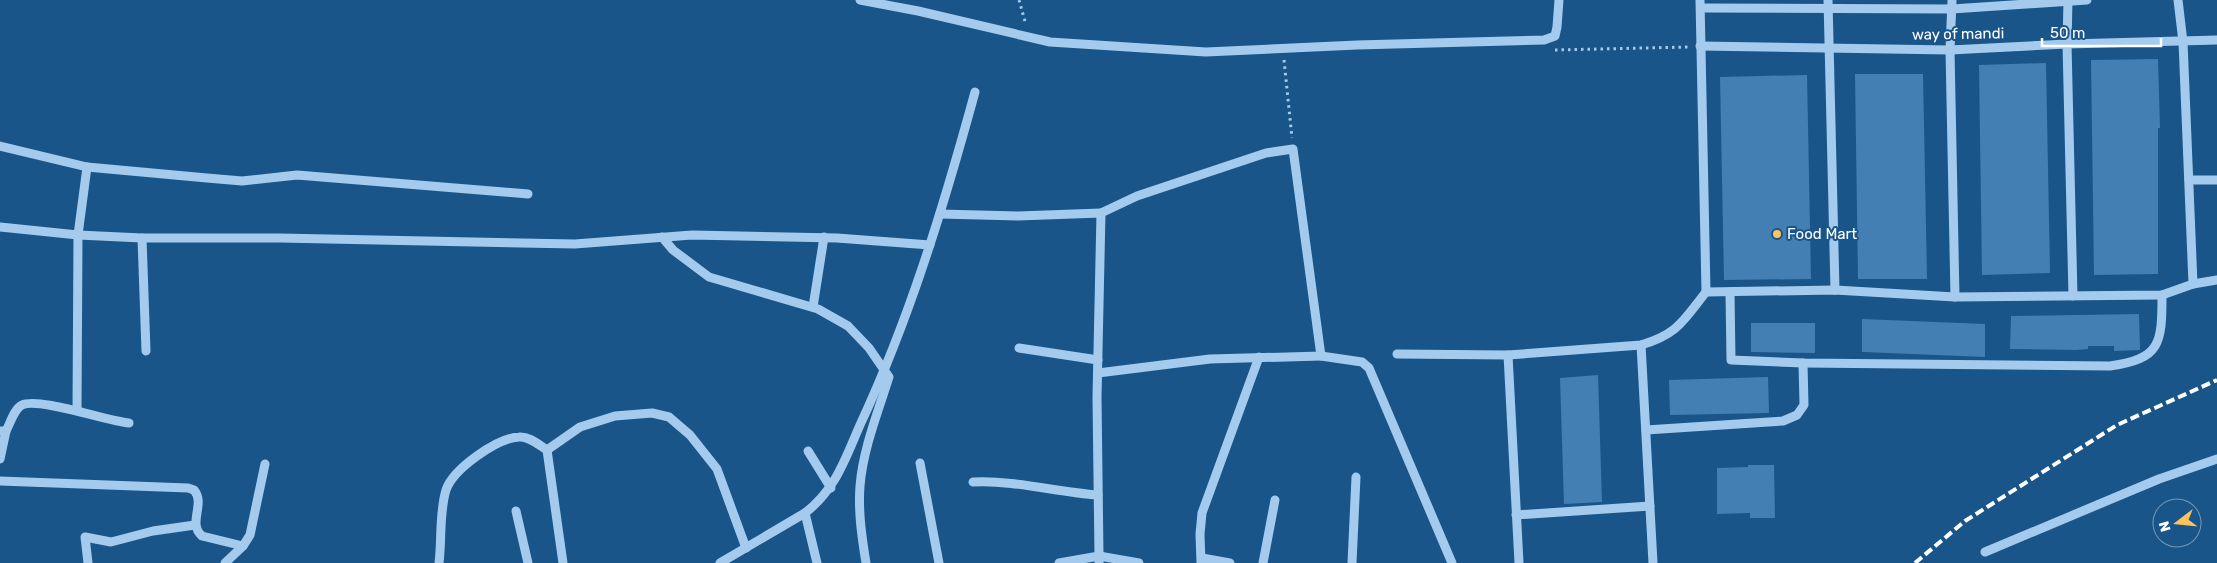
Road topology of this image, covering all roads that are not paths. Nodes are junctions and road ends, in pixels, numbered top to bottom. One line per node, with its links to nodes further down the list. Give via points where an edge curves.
1 (860, 0): 2 (street, via 1050,42 1206,52 1544,40 1554,36)
2 (1558, 0)
3 (2068, 0): 4 (street); 7 (street); 11 (street)
4 (2087, 0)
5 (2178, 0): 10 (street)
6 (1700, 4): 8 (street); 12 (street)
7 (1952, 4): 8 (street); 14 (street)
8 (1828, 5): 13 (street)
9 (2217, 40): 10 (street, way of mandi)
10 (2183, 42): 11 (street, way of mandi); 18 (street)
11 (2066, 44): 14 (street, way of mandi); 36 (street)
12 (1700, 46): 13 (street, way of mandi); 32 (street)
13 (1830, 48): 14 (street, way of mandi); 31 (street)
14 (1950, 50): 35 (street)
15 (976, 92): 22 (street)
16 (0, 146): 17 (street)
17 (87, 167): 20 (street, via 242,181 297,175); 24 (street)
18 (2189, 180): 19 (street); 30 (street)
19 (2217, 180)
20 (528, 194)
21 (1102, 213): 22 (street); 43 (street, via 1146,193 1266,153 1293,149); 45 (street)
22 (940, 214): 28 (street)
23 (0, 227): 24 (street)
24 (78, 235): 27 (street); 49 (street)
25 (662, 237): 26 (street); 27 (street, via 575,244); 37 (street, via 673,250 709,277)
26 (824, 237): 28 (street); 37 (street)
27 (142, 238): 40 (street)
28 (930, 245): 47 (street)
29 (2217, 280): 30 (street)
30 (2193, 284): 34 (street)
31 (1835, 290): 33 (street); 35 (street)
32 (1706, 292): 33 (street); 38 (street, via 1676,329)
33 (1730, 292): 46 (street, via 1731,360)
34 (2162, 295): 36 (street); 46 (street, via 2158,343 2148,355 2130,363 2110,366)
35 (1955, 296): 36 (street)
36 (2072, 296)
37 (813, 307): 47 (street, via 848,326 869,348)
38 (1641, 345): 42 (street); 51 (street)
39 (1020, 348): 45 (street)
40 (146, 351)
41 (1398, 354): 42 (street)
42 (1508, 355): 68 (street)
43 (1321, 356): 44 (street); 89 (street, via 1362,362 1369,368)
44 (1259, 357): 48 (street, via 1210,359); 74 (street, via 1202,513)
45 (1098, 360): 48 (street)
46 (1803, 363): 51 (street, via 1804,405 1797,414 1783,421)
47 (884, 371): 62 (street); 82 (street, via 890,377 869,441 860,485 860,522)
48 (1098, 373): 63 (street)
49 (77, 410): 50 (street); 52 (street, via 22,405)
50 (129, 423)
51 (1646, 430): 65 (street)
52 (3, 431): 56 (street)
53 (547, 450): 71 (street, via 580,427 615,416 652,413 669,417 690,434 716,469); 77 (street, via 529,438 519,437 490,448 460,468 447,488 442,509); 79 (street)
54 (808, 451): 62 (street)
55 (2217, 458): 72 (street)
56 (0, 459)
57 (920, 463): 83 (street)
58 (265, 464): 70 (street, via 250,535)
59 (1356, 477): 88 (street)
60 (0, 481): 69 (street, via 188,488 194,490 199,499)
61 (973, 482): 63 (street, via 1012,482)
62 (831, 488): 67 (street)
63 (1098, 495): 73 (street)
64 (1275, 500): 87 (street)
65 (1650, 506): 68 (street); 91 (street)
66 (516, 511): 78 (street)
67 (805, 514): 71 (street); 81 (street)
68 (1516, 515): 90 (street)
69 (195, 525): 70 (street, via 202,536); 75 (street, via 111,542 85,537)
70 (243, 546): 76 (street)
71 (746, 548): 80 (street)
72 (1986, 552)
73 (1099, 559): 84 (street); 85 (street)
74 (1201, 561): 86 (street)
75 (88, 563)
76 (225, 563)
77 (439, 563)
78 (528, 563)
79 (563, 563)
80 (720, 563)
81 (817, 563)
82 (866, 563)
83 (940, 563)
84 (1059, 563)
85 (1139, 563)
86 (1230, 563)
87 (1263, 563)
88 (1352, 563)
89 (1452, 563)
90 (1519, 563)
91 (1654, 563)

